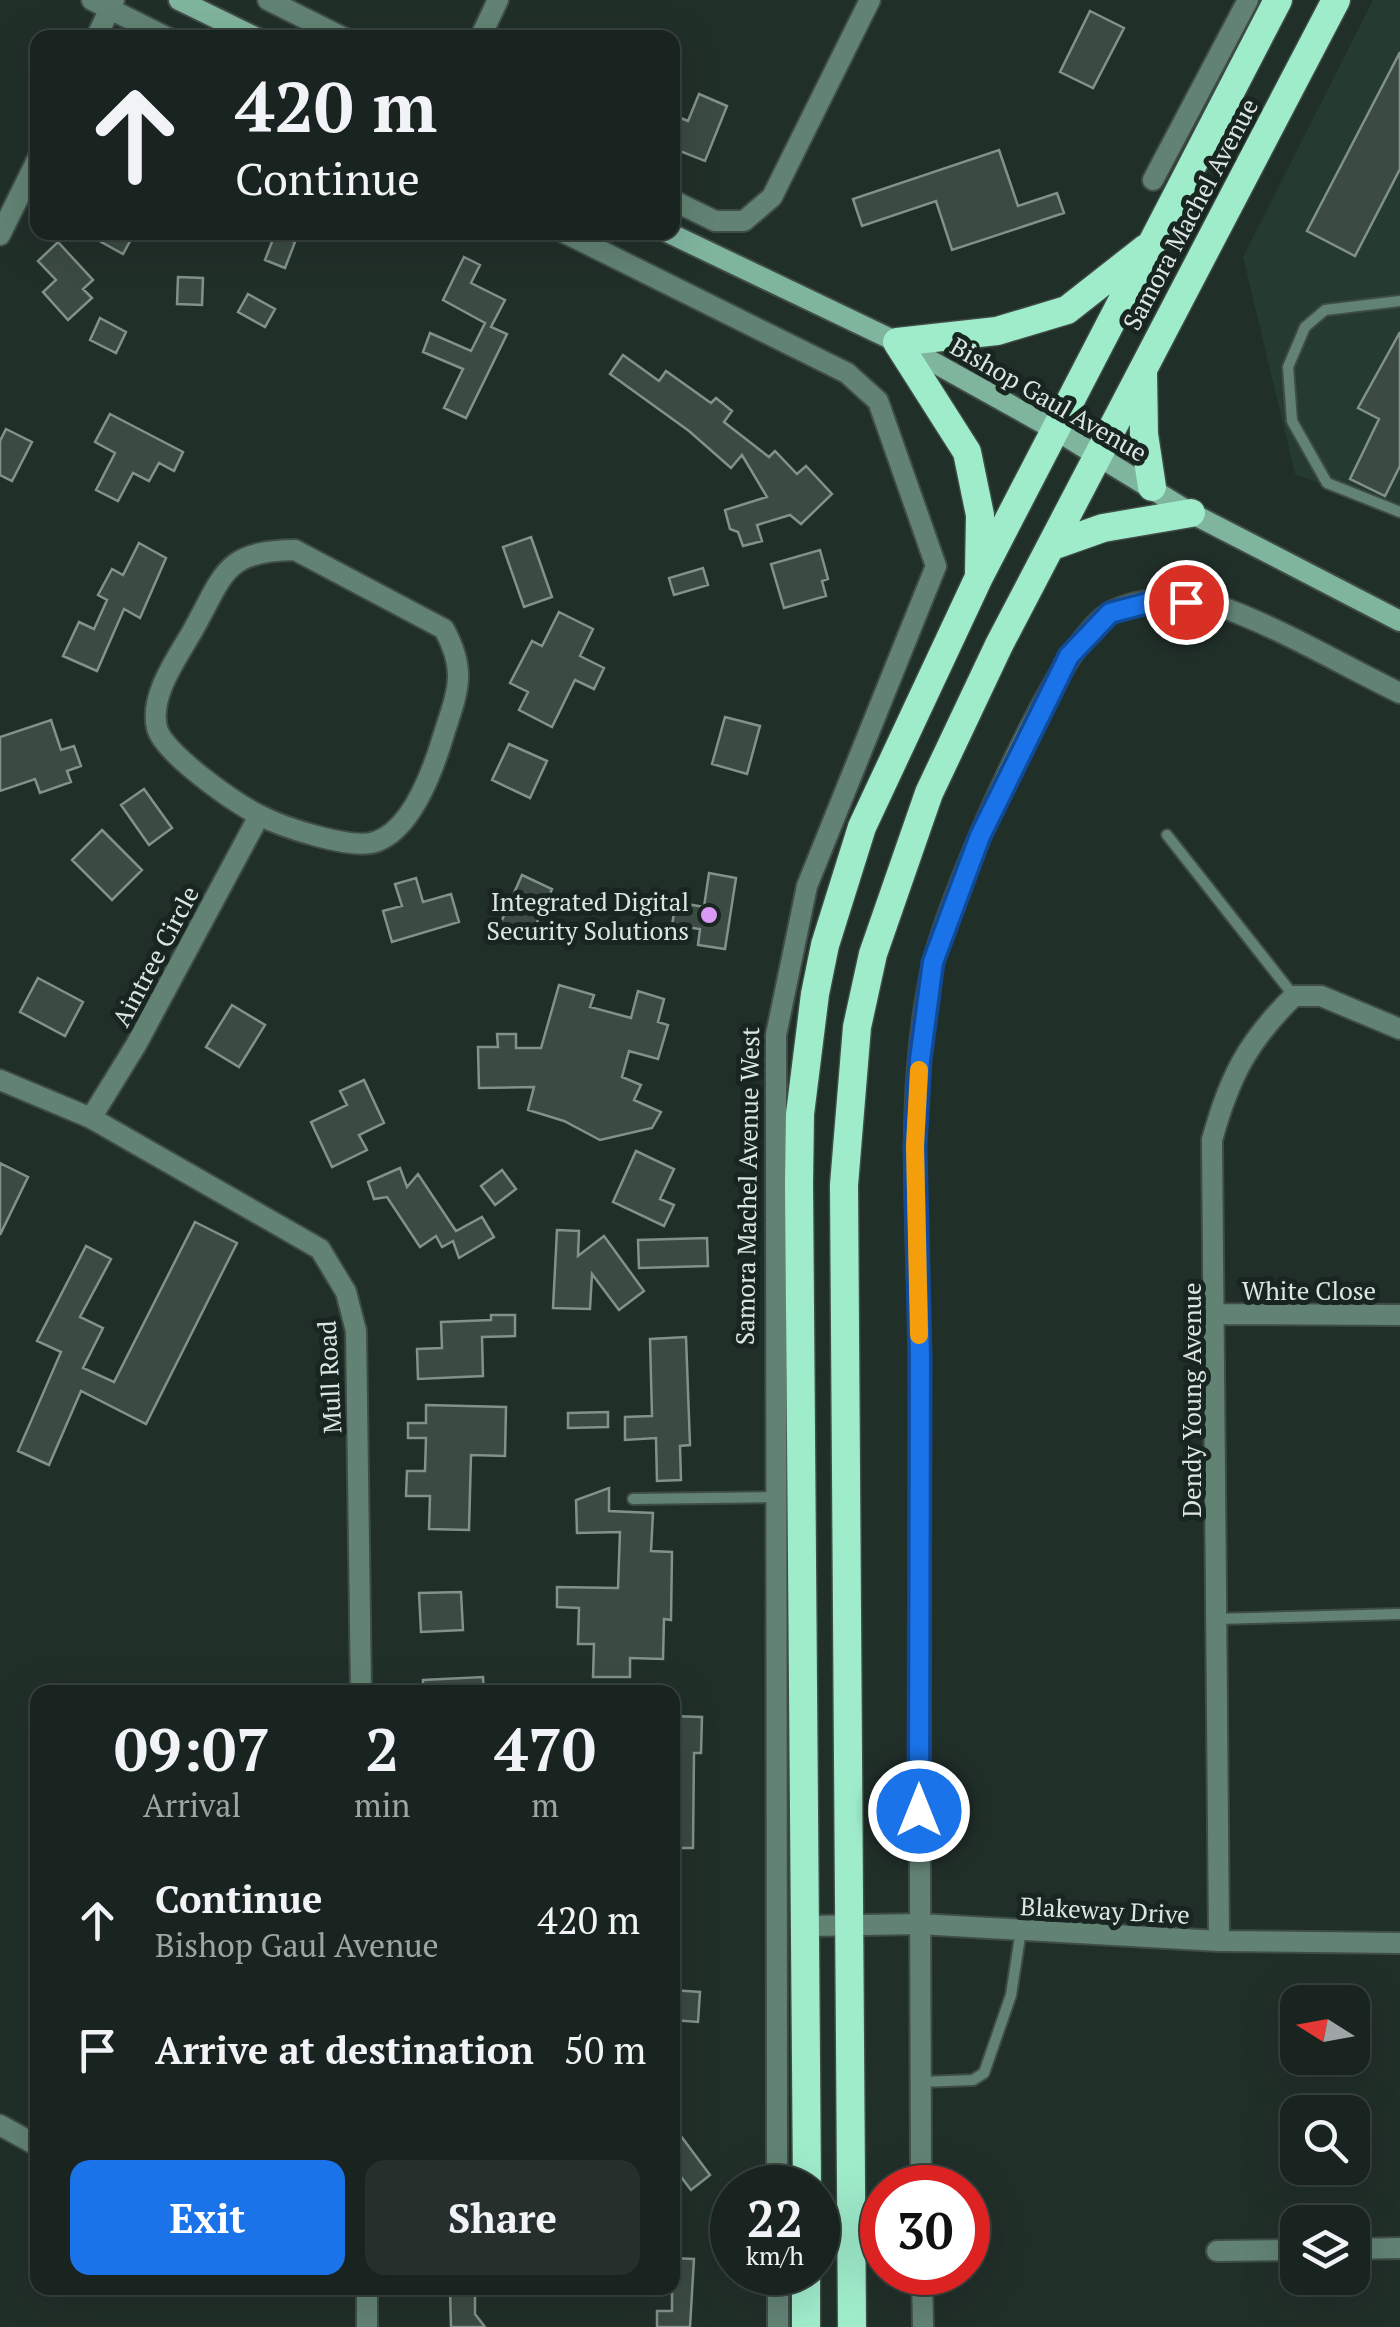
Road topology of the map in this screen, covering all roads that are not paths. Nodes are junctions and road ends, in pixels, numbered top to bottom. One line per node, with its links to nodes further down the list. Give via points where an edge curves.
1 (179, 0): 11 (main road)
2 (268, 0): 12 (street)
3 (498, 0): 13 (street)
4 (870, 0): 16 (street, via 772,197 744,221 715,221)
5 (1248, 0): 15 (street)
6 (1278, 0): 20 (highway, Samora Machel Avenue)
7 (1336, 0): 23 (highway, Samora Machel Avenue)
8 (105, 3): 9 (street); 10 (street)
9 (98, 30)
10 (154, 30)
11 (241, 30)
12 (328, 30)
13 (484, 30)
14 (30, 174): 17 (street)
15 (1153, 180)
16 (680, 204)
17 (0, 235)
18 (680, 238): 22 (main road, Bishop Gaul Avenue)
19 (579, 240): 41 (street, Samora Machel Avenue West, via 848,373 878,401 936,566 807,886 776,1035)
20 (1156, 240): 22 (highway, via 1066,310 997,331); 24 (highway, Samora Machel Avenue)
21 (1400, 301): 27 (lane, via 1325,310 1305,327 1288,367 1292,421 1326,483)
22 (897, 342): 24 (main road, Bishop Gaul Avenue); 30 (highway, via 967,452 980,515)
23 (1143, 367): 25 (highway, Samora Machel Avenue); 26 (highway)
24 (1057, 430): 25 (main road, Bishop Gaul Avenue); 30 (highway, Samora Machel Avenue West)
25 (1098, 456): 26 (main road, Bishop Gaul Avenue); 29 (highway)
26 (1152, 487): 28 (main road, Bishop Gaul Avenue)
27 (1400, 512)
28 (1191, 513): 29 (highway, via 1104,528); 31 (main road, Bishop Gaul Avenue)
29 (1055, 545): 48 (highway, via 930,792 890,897 858,1027 844,1185)
30 (979, 577): 47 (highway, Samora Machel Avenue West, via 862,827 824,945 808,1043 799,1183)
31 (1400, 621)
32 (1400, 693): 46 (street, via 1212,603 1159,600 1110,613 1069,656 980,836 933,962 915,1146)
33 (259, 816): 33 (street, via 168,749 156,727 158,700 228,568 253,551 296,550 444,629 458,654 460,681 437,757 404,822 376,842 344,843); 38 (street, Aintree Circle)
34 (1167, 835): 35 (lane)
35 (1294, 996): 36 (street, via 1321,996); 39 (street, Dendy Young Avenue, via 1262,1028 1228,1082 1212,1140)
36 (1400, 1029)
37 (0, 1080): 38 (street, Mull Road)
38 (91, 1118): 45 (street, Mull Road, via 320,1249 346,1292 356,1331)
39 (1217, 1314): 40 (street, White Close); 44 (street, Dendy Young Avenue)
40 (1400, 1315)
41 (775, 1497): 42 (lane); 55 (street, Samora Machel Avenue West)
42 (632, 1499)
43 (1400, 1614): 44 (lane)
44 (1215, 1618): 50 (street, Dendy Young Avenue)
45 (362, 1685)
46 (919, 1924): 48 (street, Blakeway Drive); 49 (street, Blakeway Drive); 52 (street)
47 (808, 1926): 48 (street, Blakeway Drive); 56 (highway, Samora Machel Avenue West)
48 (851, 1927): 69 (highway)
49 (1021, 1930): 50 (street, Blakeway Drive); 52 (lane, via 1011,1995 984,2073 973,2080)
50 (1219, 1941): 51 (street, Blakeway Drive)
51 (1400, 1943)
52 (920, 2082): 57 (street)
53 (0, 2125): 54 (street)
54 (30, 2142)
55 (778, 2165)
56 (807, 2165)
57 (921, 2165)
58 (1400, 2248): 59 (street)
59 (1370, 2249)
60 (1280, 2250): 61 (street)
61 (1217, 2251)
62 (367, 2295): 66 (street)
63 (778, 2295): 67 (street)
64 (806, 2295): 68 (highway)
65 (922, 2295): 70 (street)
66 (367, 2327)
67 (778, 2327)
68 (806, 2327)
69 (852, 2327)
70 (922, 2327)

